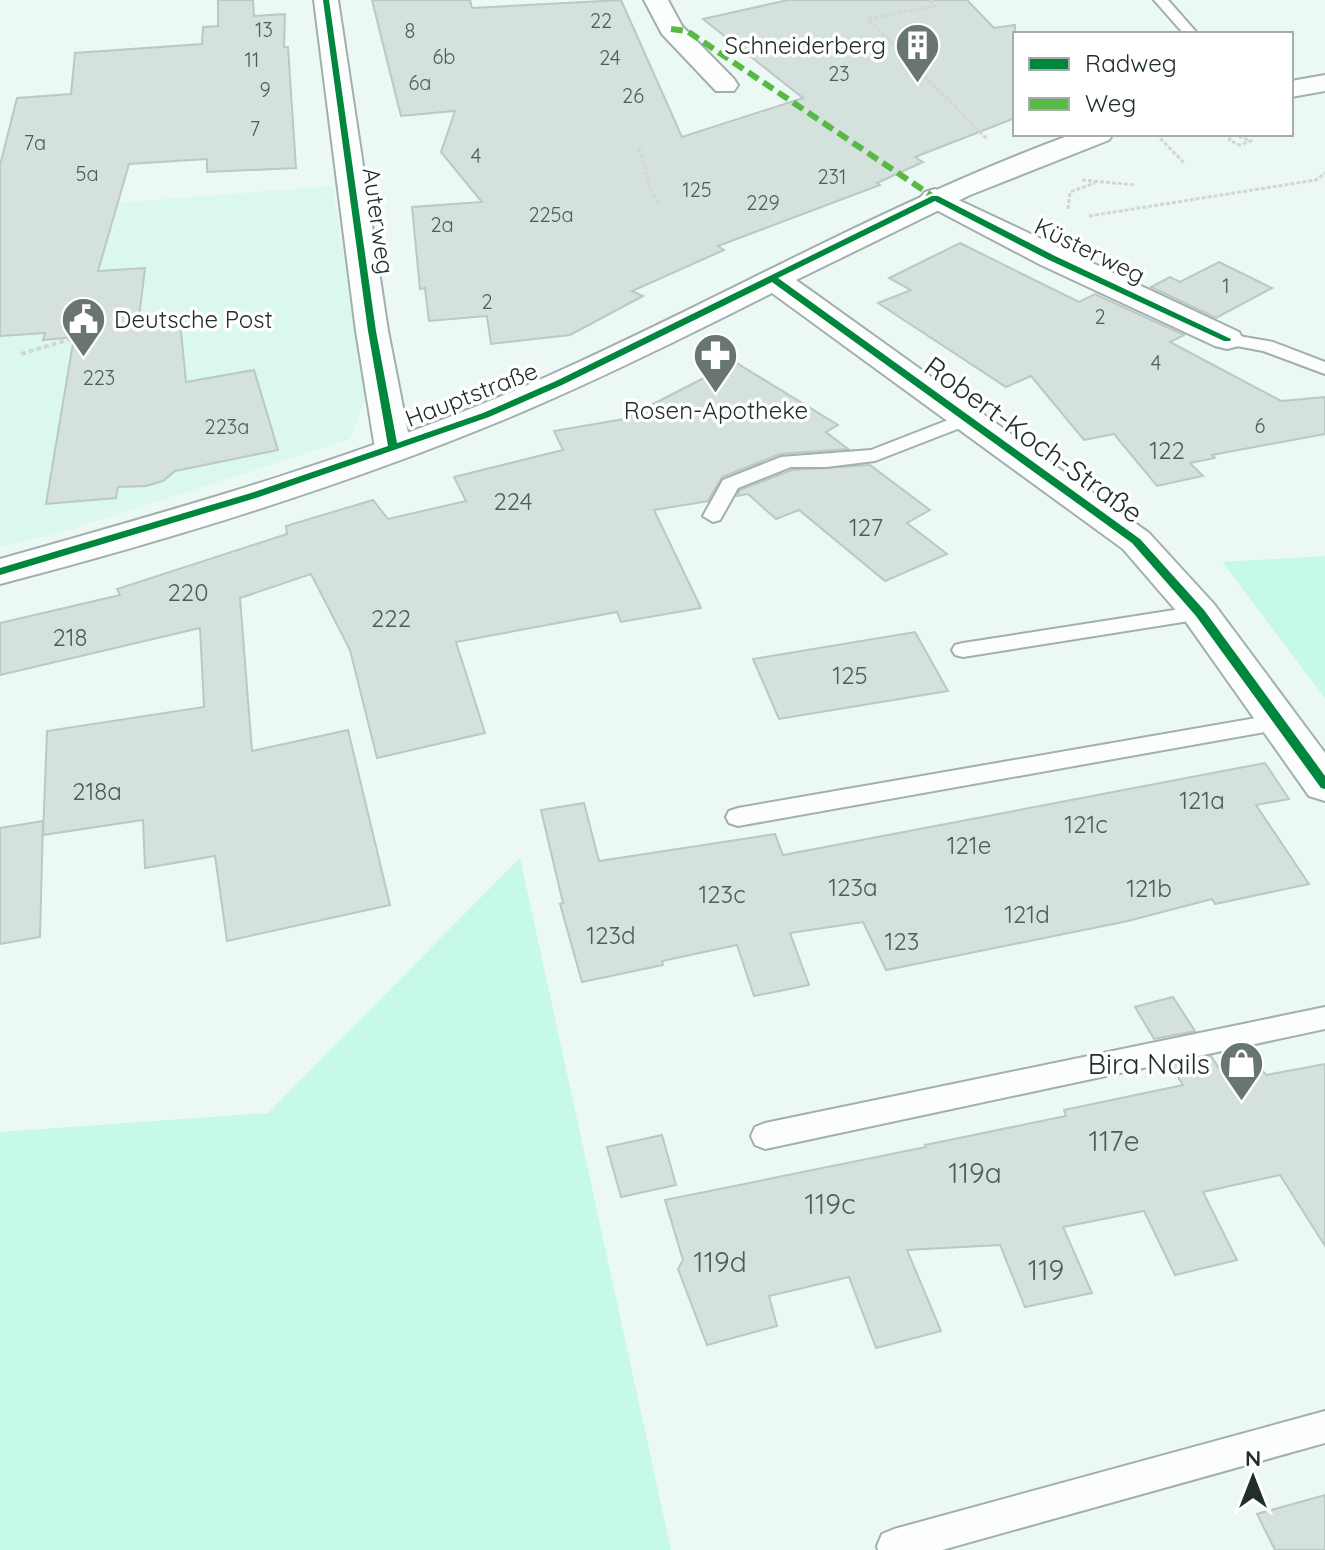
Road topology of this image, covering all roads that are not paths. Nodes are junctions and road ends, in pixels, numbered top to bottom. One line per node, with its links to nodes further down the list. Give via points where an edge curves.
1 (326, 0): 14 (street, Auterweg)
2 (656, 0): 6 (street, via 671,29)
3 (1161, 0): 4 (lane)
4 (1189, 32)
5 (1325, 83): 7 (street)
6 (725, 85)
7 (1293, 89)
8 (1093, 136): 9 (street, Hauptstraße)
9 (935, 198): 10 (street, Hauptstraße); 11 (street, Küsterweg)
10 (772, 278): 13 (street, Robert-Koch-Straße); 14 (street, Hauptstraße, via 559,383)
11 (1227, 339): 12 (lane, Küsterweg, via 1267,346)
12 (1325, 368)
13 (966, 419): 15 (lane, via 875,455 788,461 730,484); 17 (street, Robert-Koch-Straße, via 1136,541)
14 (393, 448): 16 (street, Hauptstraße)
15 (713, 516)
16 (0, 572)
17 (1200, 613): 18 (lane); 19 (street, Robert-Koch-Straße)
18 (963, 650)
19 (1279, 722): 20 (street, Robert-Koch-Straße); 21 (lane)
20 (1325, 785)
21 (738, 817)
22 (1325, 1018): 23 (lane)
23 (765, 1136)
24 (1325, 1427): 25 (lane)
25 (894, 1546)

